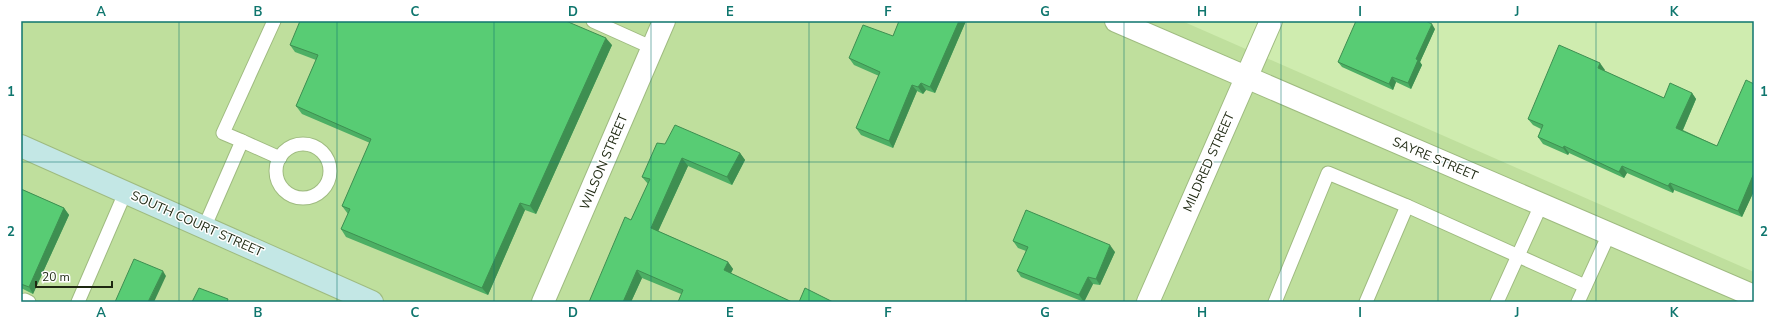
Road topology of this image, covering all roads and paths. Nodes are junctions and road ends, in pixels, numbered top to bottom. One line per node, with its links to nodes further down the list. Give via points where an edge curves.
1 (274, 21): 8 (lane, via 223,133)
2 (593, 21): 6 (lane)
3 (664, 21): 6 (street, WILSON STREET)
4 (1116, 21): 7 (street, SAYRE STREET)
5 (1271, 21): 7 (street, MILDRED STREET)
6 (653, 48): 21 (street, WILSON STREET)
7 (1246, 78): 12 (street, SAYRE STREET); 22 (street, MILDRED STREET)
8 (242, 141): 10 (lane); 14 (lane)
9 (21, 146): 11 (main road, SOUTH COURT STREET)
10 (280, 158): 10 (lane, via 277,174 279,183 291,195 309,198 324,188 330,172 325,155 319,149 311,145 293,146)
11 (125, 193): 14 (main road, SOUTH COURT STREET); 19 (lane)
12 (1541, 205): 15 (street, SAYRE STREET); 16 (lane)
13 (1407, 206): 16 (lane); 23 (lane, via 1328,173); 24 (lane)
14 (204, 228): 20 (main road, SOUTH COURT STREET)
15 (1609, 234): 17 (lane); 18 (street, SAYRE STREET)
16 (1518, 255): 17 (lane); 25 (lane)
17 (1585, 286): 26 (lane)
18 (1754, 296)
19 (78, 302)
20 (372, 302)
21 (543, 302)
22 (1148, 302)
23 (1275, 302)
24 (1366, 302)
25 (1496, 302)
26 (1578, 302)

